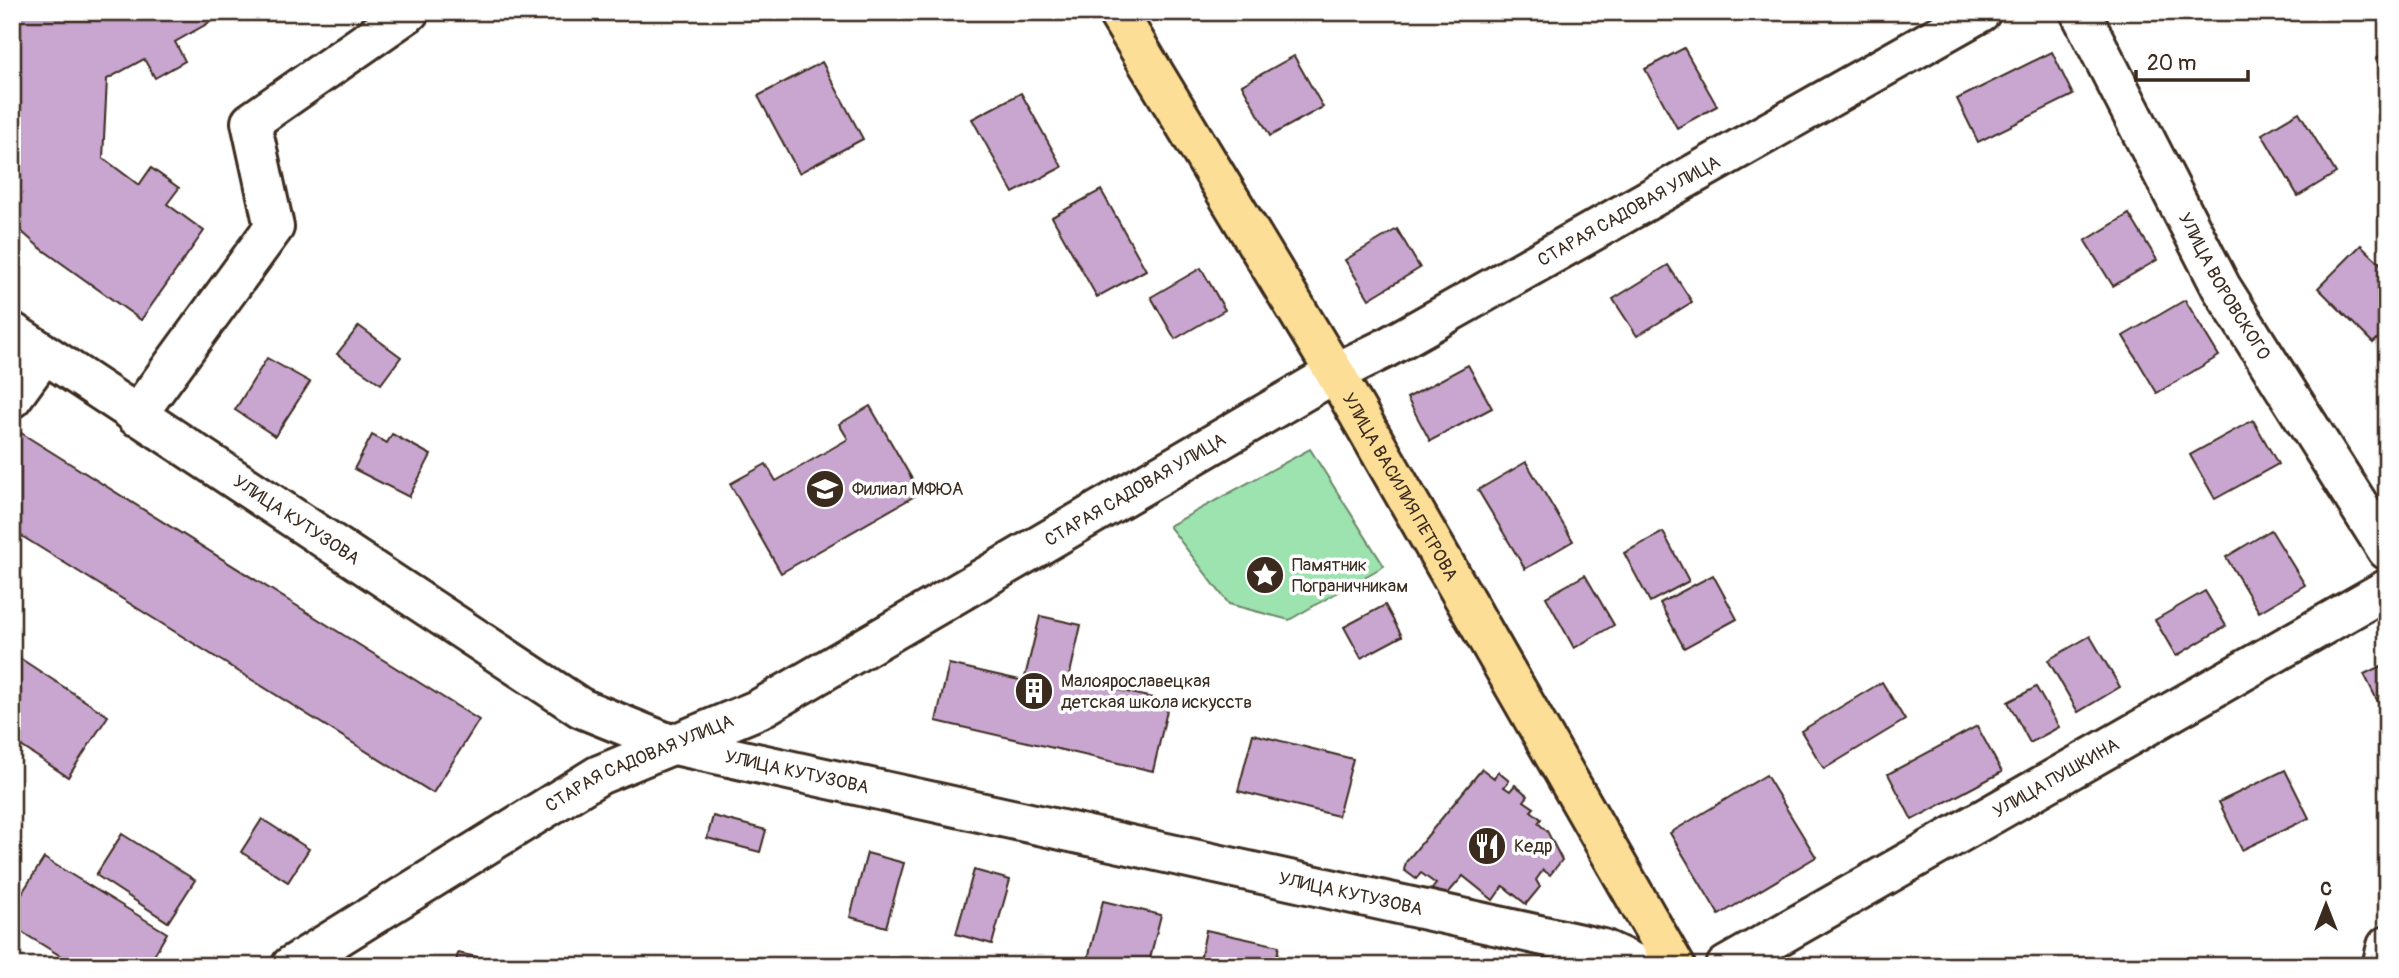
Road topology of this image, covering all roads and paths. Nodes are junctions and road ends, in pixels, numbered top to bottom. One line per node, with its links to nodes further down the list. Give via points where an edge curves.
1 (409, 12): 9 (street, via 251,122 274,227)
2 (1117, 12): 7 (main road, УЛИЦА ВАСИЛИЯ ПЕТРОВА)
3 (1981, 12): 7 (street, СТАРАЯ САДОВАЯ УЛИЦА)
4 (2080, 12): 10 (street, УЛИЦА ВОРОВСКОГО, via 2221,287)
5 (12, 332): 6 (street, УЛИЦА КУТУЗОВА)
6 (44, 354): 8 (street); 9 (street, УЛИЦА КУТУЗОВА)
7 (1335, 373): 12 (street, СТАРАЯ САДОВАЯ УЛИЦА, via 759,709); 16 (main road, УЛИЦА ВАСИЛИЯ ПЕТРОВА)
8 (12, 398)
9 (136, 416): 12 (street, УЛИЦА КУТУЗОВА, via 581,708)
10 (2387, 550)
11 (2387, 589): 17 (street, УЛИЦА ПУШКИНА)
12 (670, 744): 14 (street, СТАРАЯ САДОВАЯ УЛИЦА, via 599,775); 15 (street, УЛИЦА КУТУЗОВА, via 1603,949)
13 (2387, 946): 18 (street)
14 (291, 966)
15 (1640, 966)
16 (1675, 966)
17 (1726, 966)
18 (2382, 966)

